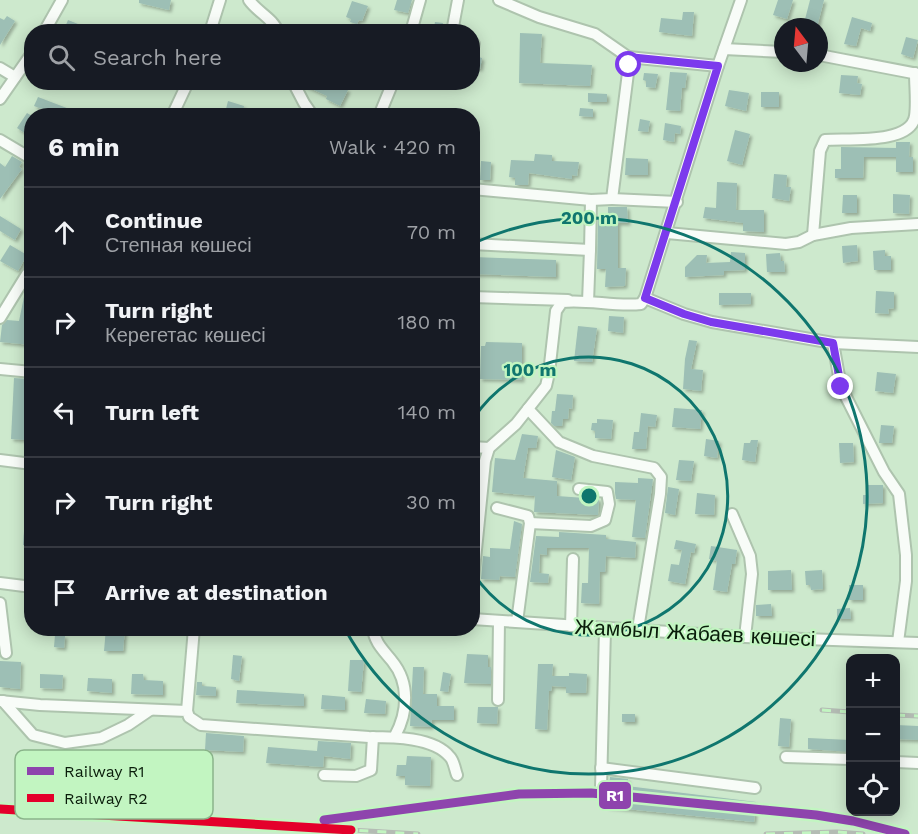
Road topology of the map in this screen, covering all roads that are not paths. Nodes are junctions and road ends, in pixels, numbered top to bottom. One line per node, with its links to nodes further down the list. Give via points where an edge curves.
1 (62, 0): 8 (street)
2 (220, 0): 9 (street)
3 (249, 0): 10 (street)
4 (420, 0): 11 (street)
5 (458, 0): 12 (street)
6 (499, 0): 15 (street, via 595,34)
7 (741, 0): 13 (street)
8 (48, 24)
9 (212, 24)
10 (274, 24)
11 (413, 24)
12 (454, 24)
13 (724, 49): 14 (street); 18 (street)
14 (774, 52)
15 (628, 57): 18 (street); 33 (street)
16 (828, 57): 20 (street)
17 (24, 64): 21 (street)
18 (718, 66): 34 (street)
19 (0, 68): 21 (street)
20 (916, 74): 37 (street, via 912,126 902,133 867,140 825,140 820,151)
21 (15, 77): 25 (street)
22 (184, 90): 26 (street)
23 (297, 90): 27 (street)
24 (390, 90): 28 (street)
25 (0, 99)
26 (176, 108)
27 (308, 108)
28 (382, 108)
29 (0, 140): 30 (street)
30 (24, 154)
31 (480, 190): 32 (street)
32 (591, 200): 33 (street); 39 (street)
33 (612, 200): 34 (street)
34 (677, 201): 36 (street)
35 (918, 224): 37 (street, via 851,228)
36 (667, 233): 37 (street, via 786,244); 42 (street)
37 (813, 235)
38 (480, 244): 39 (street)
39 (590, 250): 44 (street)
40 (24, 279): 45 (street)
41 (480, 297): 43 (street)
42 (645, 298): 44 (street, via 641,304 628,305); 46 (street, via 711,322)
43 (575, 300): 44 (street); 50 (street, via 562,302 556,311 546,386)
44 (588, 302)
45 (0, 318)
46 (833, 343): 47 (street); 73 (street, via 841,387 899,494 906,581)
47 (918, 347)
48 (0, 369): 49 (street)
49 (24, 371)
50 (528, 409): 52 (street); 69 (street, via 559,442 593,456 654,468 661,477)
51 (480, 447): 52 (street)
52 (489, 448): 57 (street)
53 (0, 460): 54 (street)
54 (24, 463)
55 (579, 489): 59 (street, via 607,492 605,520 591,526)
56 (497, 508): 59 (street, via 528,516)
57 (480, 511)
58 (732, 514): 72 (street, via 750,556 752,574)
59 (530, 523): 66 (street)
60 (573, 559): 67 (street)
61 (0, 584): 62 (street)
62 (24, 586)
63 (0, 603): 75 (street)
64 (480, 620): 65 (street, Жамбыл Жабаев көшесі)
65 (499, 621): 66 (street, Жамбыл Жабаев көшесі); 76 (street)
66 (517, 622): 67 (street, Жамбыл Жабаев көшесі)
67 (571, 626): 68 (street, Жамбыл Жабаев көшесі)
68 (605, 629): 69 (street, Жамбыл Жабаев көшесі); 86 (street)
69 (638, 629): 72 (street, Жамбыл Жабаев көшесі)
70 (193, 636): 79 (street)
71 (375, 636): 80 (street, via 405,688 404,720)
72 (745, 636): 73 (street, Жамбыл Жабаев көшесі)
73 (898, 642): 74 (street, Жамбыл Жабаев көшесі)
74 (918, 643)
75 (6, 652)
76 (498, 700)
77 (1, 701): 78 (street); 78 (street, via 33,735 65,743 101,738)
78 (150, 710): 79 (street)
79 (187, 711): 81 (street, via 201,725)
80 (395, 736): 81 (street); 88 (street, via 430,744 451,757)
81 (373, 737): 87 (street, via 371,770 356,776)
82 (786, 757): 83 (street)
83 (846, 759)
84 (900, 762): 85 (street)
85 (918, 763)
86 (601, 768): 89 (street); 90 (street)
87 (324, 775)
88 (457, 775)
89 (601, 788)
90 (754, 788)

